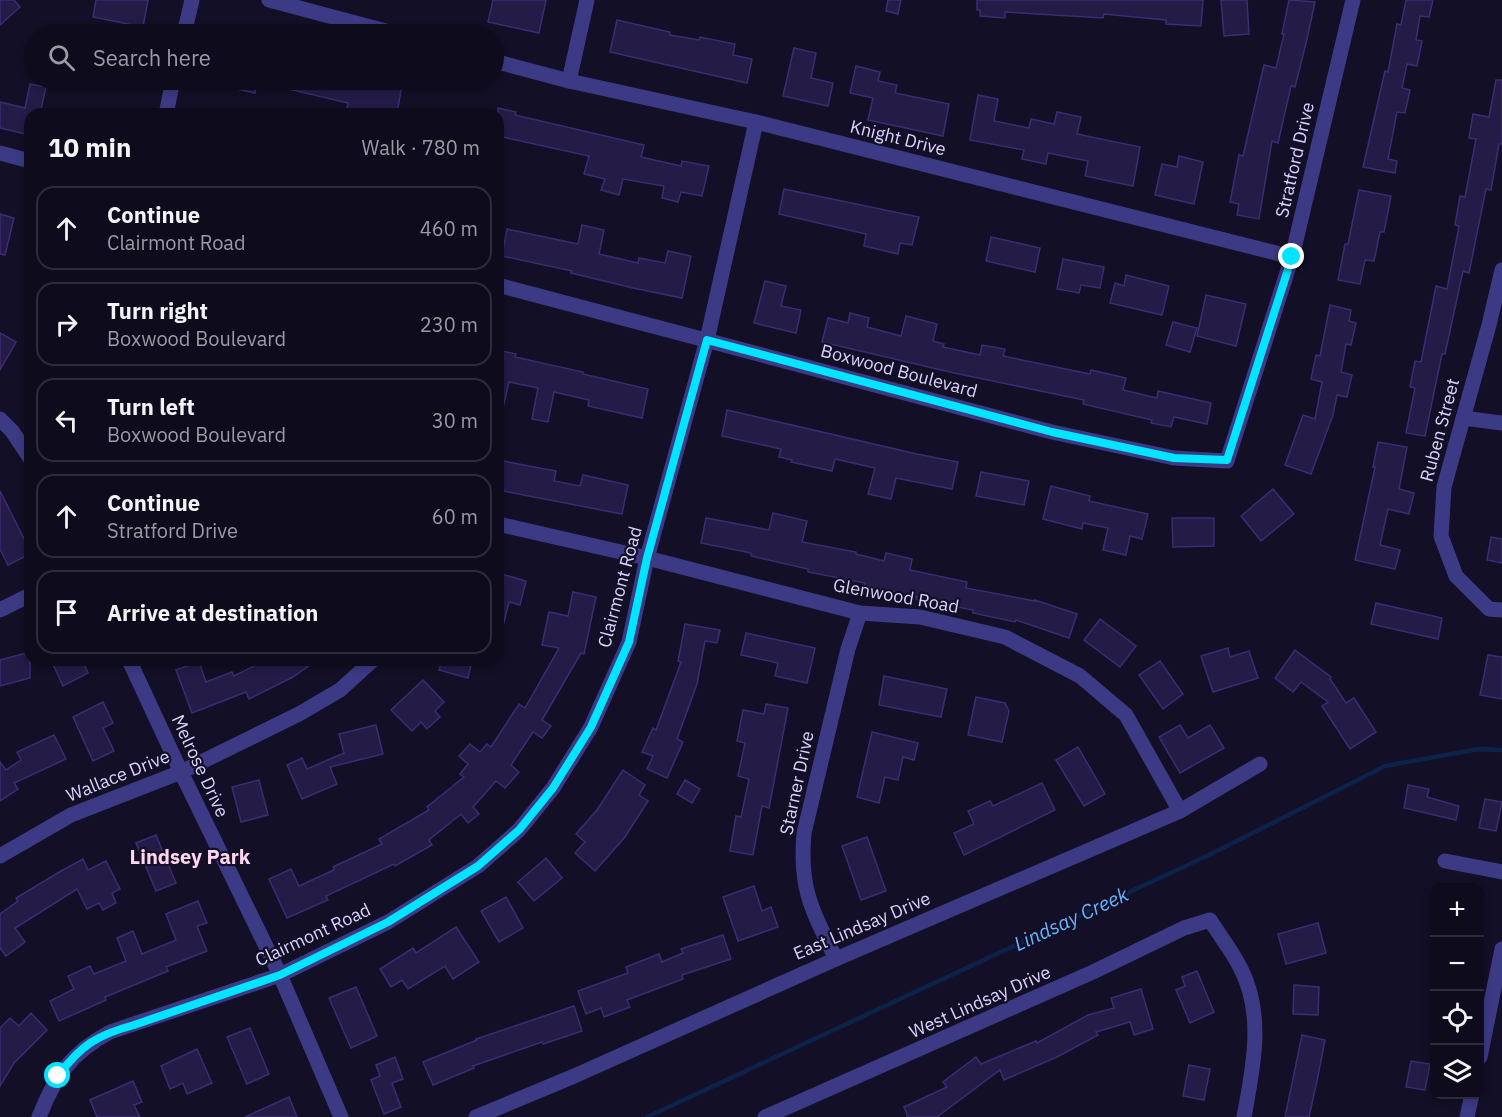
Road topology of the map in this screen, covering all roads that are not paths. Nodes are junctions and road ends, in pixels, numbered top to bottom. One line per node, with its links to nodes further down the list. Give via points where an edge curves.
1 (192, 0): 5 (street)
2 (269, 0): 6 (street)
3 (587, 0): 8 (street)
4 (1353, 0): 14 (street, Stratford Drive)
5 (186, 24)
6 (359, 24)
7 (504, 64): 8 (street, Knight Drive)
8 (569, 81): 11 (street, Knight Drive)
9 (172, 90): 10 (street)
10 (167, 108)
11 (756, 122): 14 (street, Knight Drive); 17 (street, Clairmont Road)
12 (0, 153): 13 (street)
13 (24, 159)
14 (1292, 257): 18 (street, Stratford Drive)
15 (1502, 270): 19 (street, Ruben Street)
16 (504, 287): 17 (street, Boxwood Boulevard)
17 (707, 340): 18 (street, Boxwood Boulevard, via 1052,432 1174,458 1227,460); 24 (street, Clairmont Road)
18 (1249, 396)
19 (1462, 418): 21 (street); 27 (street, Ruben Street, via 1444,487 1441,536 1456,576 1489,609)
20 (0, 419): 22 (street)
21 (1502, 423)
22 (24, 449)
23 (504, 525): 24 (street, Glenwood Road)
24 (647, 558): 28 (street, Glenwood Road); 39 (street, Clairmont Road, via 629,642 591,727 553,788 519,830 478,866 388,922)
25 (24, 598): 26 (street)
26 (0, 610)
27 (1502, 610)
28 (860, 613): 33 (street, Glenwood Road, via 920,617 1005,637 1080,676 1126,716); 38 (street, Starner Drive, via 804,833 802,856 810,907)
29 (132, 666): 32 (street, Melrose Drive)
30 (368, 666): 32 (street, Wallace Drive, via 340,690 299,714)
31 (1260, 764): 33 (street, East Lindsay Drive)
32 (181, 772): 34 (street, Wallace Drive, via 71,815); 39 (street, Melrose Drive)
33 (1180, 811): 38 (street, East Lindsay Drive)
34 (0, 856)
35 (1445, 861): 36 (street)
36 (1502, 872)
37 (1502, 949): 40 (street)
38 (836, 959): 44 (street, East Lindsay Drive)
39 (280, 975): 42 (street, Clairmont Road, via 110,1032 90,1043 58,1076); 43 (street, Melrose Drive)
40 (1482, 1045)
41 (1471, 1099): 47 (street)
42 (39, 1117)
43 (341, 1117)
44 (476, 1117)
45 (765, 1117): 46 (street, West Lindsay Drive, via 1072,982 1184,928 1210,920 1241,968 1253,1003 1255,1059)
46 (1244, 1117)
47 (1467, 1117)

